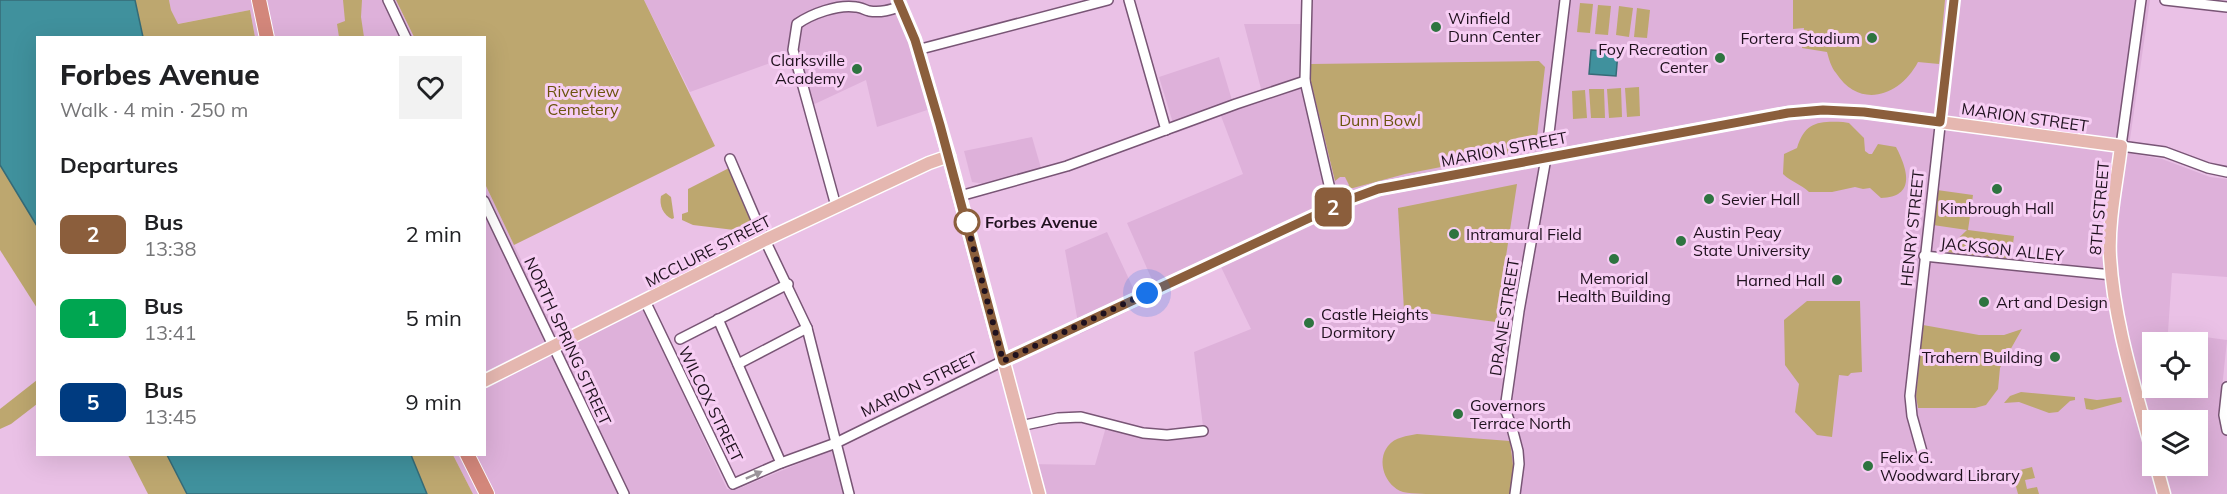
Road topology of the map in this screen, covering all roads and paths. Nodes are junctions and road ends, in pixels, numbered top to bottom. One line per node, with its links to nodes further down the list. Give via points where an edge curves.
1 (260, 0): 12 (highway)
2 (388, 0): 13 (street)
3 (1108, 0): 14 (street)
4 (1129, 0): 17 (street)
5 (1307, 0): 15 (street)
6 (1565, 0): 20 (street, DRANE STREET)
7 (1954, 0): 16 (street, HENRY STREET)
8 (2141, 0): 18 (street, 8TH STREET)
9 (2165, 0): 11 (street)
10 (900, 3): 14 (main road); 26 (street, via 885,12 855,6 838,8 806,17 797,24 793,51)
11 (2227, 8)
12 (267, 36)
13 (405, 36)
14 (917, 50): 19 (main road)
15 (1305, 81): 17 (street); 25 (street)
16 (1940, 122): 18 (main road, MARION STREET); 20 (main road, MARION STREET, via 1864,112 1788,113); 28 (street, HENRY STREET)
17 (1166, 130): 23 (street, via 1067,166)
18 (2121, 146): 22 (street, MARION STREET, via 2165,152); 29 (main road, 8TH STREET, via 2110,236)
19 (949, 156): 23 (main road); 26 (main road, MCCLURE STREET)
20 (1546, 158): 25 (main road, MARION STREET, via 1378,189); 53 (street, DRANE STREET, via 1505,409 1518,451)
21 (730, 159): 27 (street)
22 (2227, 172)
23 (960, 196): 36 (main road)
24 (486, 205): 35 (street, NORTH SPRING STREET)
25 (1337, 205): 36 (main road, MARION STREET)
26 (836, 206): 27 (main road, MCCLURE STREET)
27 (765, 240): 30 (street); 31 (main road, MCCLURE STREET)
28 (1924, 256): 29 (street, JACKSON ALLEY); 46 (street, HENRY STREET, via 1910,396)
29 (2112, 275): 40 (main road, 8TH STREET, via 2121,333)
30 (788, 284): 32 (street); 33 (street)
31 (645, 301): 35 (main road, MCCLURE STREET); 47 (street, WILCOX STREET, one-way to 47, via 733,484)
32 (718, 320): 34 (street); 37 (street)
33 (807, 328): 37 (street); 44 (street)
34 (680, 339)
35 (555, 347): 38 (main road, MCCLURE STREET); 50 (street, NORTH SPRING STREET)
36 (1003, 361): 41 (main road); 44 (street, MARION STREET)
37 (738, 364): 47 (street)
38 (486, 380)
39 (2227, 387): 42 (street)
40 (2142, 413)
41 (1020, 426): 43 (street, via 1058,417 1081,417 1167,435); 52 (main road)
42 (2227, 430)
43 (1203, 431)
44 (836, 443): 47 (street, WILCOX STREET); 51 (street)
45 (468, 456): 49 (highway)
46 (1924, 459)
47 (781, 463)
48 (2159, 476): 54 (main road)
49 (487, 494)
50 (625, 494)
51 (849, 494)
52 (1039, 494)
53 (1515, 494)
54 (2164, 494)

